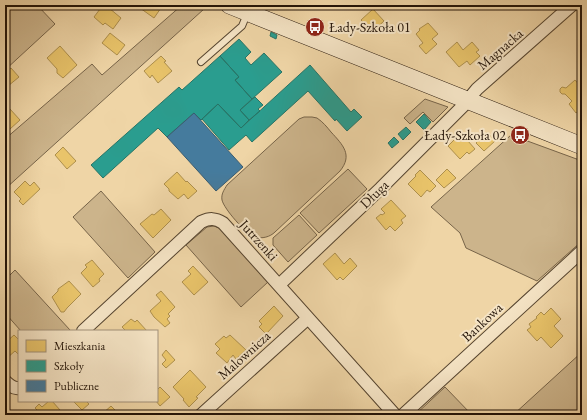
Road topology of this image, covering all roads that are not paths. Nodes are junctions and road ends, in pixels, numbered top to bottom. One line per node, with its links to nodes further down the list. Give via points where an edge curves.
1 (229, 5): 3 (street)
2 (572, 5): 5 (street, Magnacka, via 476,89)
3 (248, 13): 4 (lane, via 242,26); 5 (street)
4 (201, 62)
5 (467, 100): 6 (street); 8 (street, Długa, via 386,183)
6 (582, 146)
7 (582, 251): 15 (street, Bankowa)
8 (279, 285): 9 (street, Jutrzenki); 10 (street, Jutrzenki, via 223,223 210,218 201,222)
9 (308, 318): 13 (street, Malownicza); 14 (street, Jutrzenki)
10 (84, 330)
11 (5, 381): 12 (street, via 10,386)
12 (18, 388)
13 (201, 415)
14 (395, 415)
15 (403, 415)

